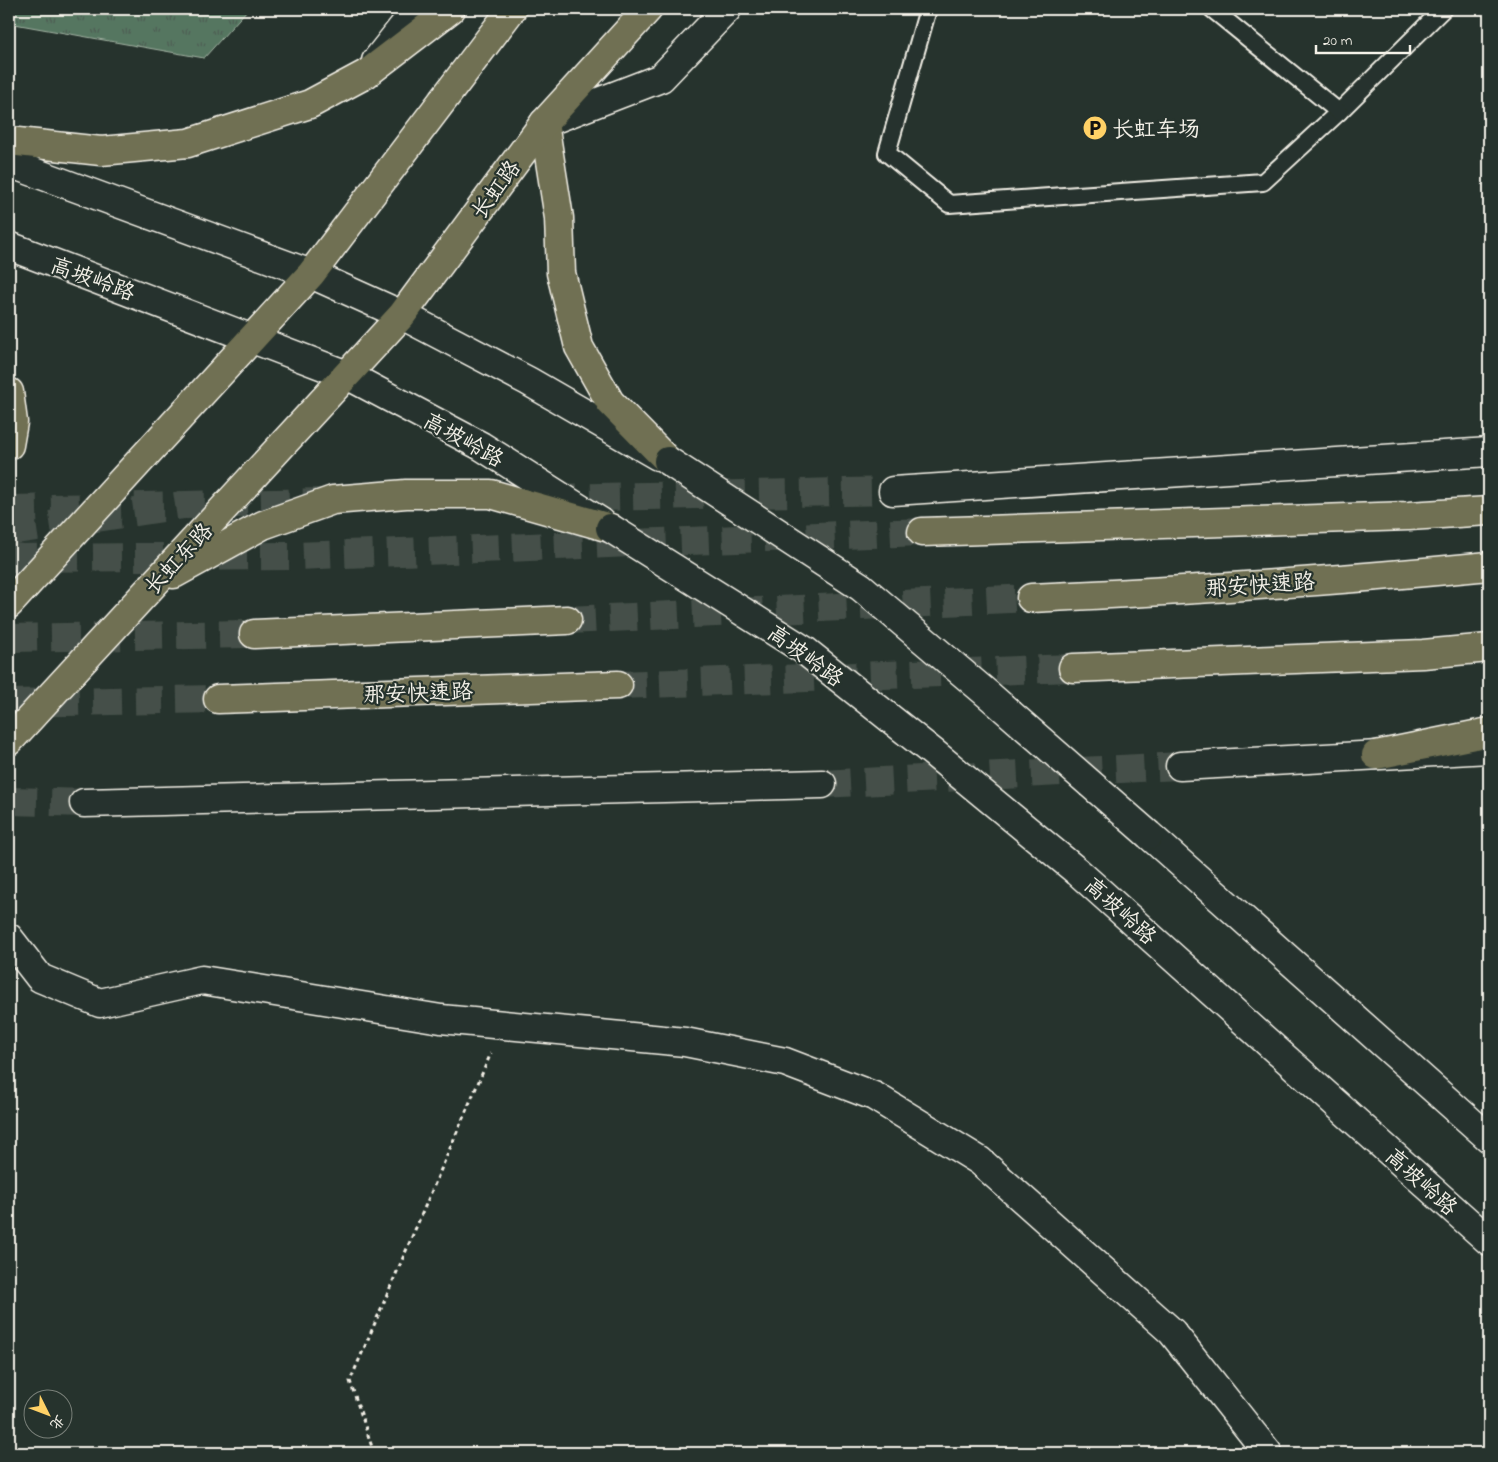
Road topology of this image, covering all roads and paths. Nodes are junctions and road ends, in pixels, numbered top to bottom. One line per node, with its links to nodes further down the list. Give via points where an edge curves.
1 (417, 9): 9 (main road)
2 (451, 9): 9 (main road)
3 (512, 9): 15 (main road)
4 (648, 9): 11 (main road, 长虹路)
5 (727, 9): 11 (main road, via 661,78)
6 (928, 9): 10 (lane, via 887,153 949,204 1262,182)
7 (1212, 9): 10 (lane)
8 (1443, 9): 10 (lane)
9 (366, 74): 12 (main road, via 310,104 188,143 101,151)
10 (1339, 112)
11 (544, 123): 16 (main road, 长虹路); 22 (main road, via 559,218 561,273 579,347 610,402)
12 (9, 141)
13 (9, 163): 15 (main road)
14 (9, 246): 17 (main road, 高坡岭路)
15 (310, 274): 16 (main road); 17 (main road)
16 (402, 315): 18 (main road, 长虹路); 22 (main road, via 528,381)
17 (252, 338): 18 (main road, 高坡岭路); 30 (main road)
18 (347, 375): 25 (main road, 高坡岭路, via 482,446); 28 (main road, 长虹东路)
19 (9, 392): 20 (main road, via 13,422)
20 (9, 445)
21 (1489, 452): 23 (main road)
22 (668, 461): 46 (main road, bridge, via 861,588 992,697)
23 (893, 491)
24 (1489, 511): 26 (main road)
25 (610, 528): 28 (main road, via 491,494 406,494 333,500 263,525); 47 (main road, 高坡岭路, bridge, via 804,650 935,754 1078,872)
26 (922, 532)
27 (1489, 566): 29 (main road, 那安快速路, via 1402,575)
28 (152, 585): 38 (main road, 长虹东路)
29 (1031, 598)
30 (9, 604)
31 (567, 620): 32 (main road)
32 (254, 634)
33 (1489, 648): 34 (main road, via 1423,654)
34 (1073, 668)
35 (618, 685): 36 (main road, 那安快速路)
36 (218, 699)
37 (1489, 732): 40 (main road)
38 (9, 741)
39 (1489, 749): 40 (main road)
40 (1376, 755): 41 (main road)
41 (1180, 766)
42 (822, 784): 43 (main road)
43 (84, 802)
44 (9, 938): 45 (main road, via 40,978 100,1003 202,980 441,1019)
45 (503, 1024): 48 (path, via 350,1381); 49 (main road, via 685,1042 785,1062 874,1096 980,1161 1172,1332)
46 (1489, 1138)
47 (1489, 1241)
48 (374, 1453)
49 (1268, 1453)

